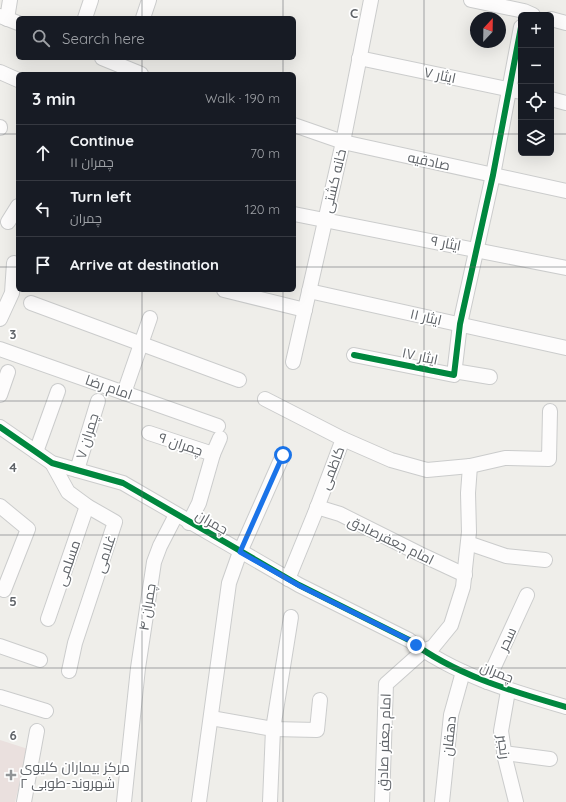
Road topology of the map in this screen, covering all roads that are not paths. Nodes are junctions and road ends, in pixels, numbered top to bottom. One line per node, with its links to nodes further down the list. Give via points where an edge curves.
1 (10, 0): 9 (street)
2 (90, 0): 7 (street)
3 (149, 0): 8 (street)
4 (371, 0): 13 (street, خانه کشتی)
5 (471, 0): 6 (street)
6 (527, 10)
7 (86, 16)
8 (144, 16)
9 (8, 19)
10 (554, 21): 11 (street)
11 (566, 23)
12 (519, 48): 19 (street, ایثار ۱۷)
13 (360, 58): 19 (street, ایثار ۷); 23 (street, خانه کشتی)
14 (114, 60): 15 (street)
15 (126, 62): 17 (street)
16 (0, 72): 18 (street)
17 (138, 72)
18 (16, 79)
19 (515, 90): 24 (street, ایثار ۱۷)
20 (554, 100): 21 (street)
21 (566, 103)
22 (296, 126): 23 (street, صادقیه)
23 (343, 142): 24 (street, صادقیه); 28 (street, خانه کشتی)
24 (494, 175): 25 (street, صادقیه); 30 (street, ایثار ۱۷)
25 (566, 191)
26 (16, 209): 29 (street)
27 (296, 214): 28 (street, ایثار ۹)
28 (325, 220): 30 (street, ایثار ۹); 33 (street, خانه کشتی)
29 (8, 222)
30 (477, 250): 32 (street, ایثار ۹); 39 (street, ایثار ۱۷)
31 (14, 263): 38 (street, via 12,293)
32 (566, 268)
33 (309, 291): 36 (street, خانه کشتی); 39 (street, ایثار ۱۱)
34 (232, 292): 36 (street)
35 (31, 303): 40 (street)
36 (305, 310): 44 (street, خانه کشتی)
37 (150, 318): 40 (street)
38 (0, 319)
39 (460, 324): 41 (street, ایثار ۱۱); 45 (street, ایثار ۱۷)
40 (142, 344): 48 (street); 50 (street)
41 (566, 348)
42 (0, 349): 50 (street, امام رضا)
43 (354, 355): 45 (street, ایثار ۱۷, via 454,375)
44 (293, 362)
45 (454, 371): 47 (street, ایثار ۱۷)
46 (8, 372): 51 (street)
47 (490, 377)
48 (239, 380)
49 (58, 391): 58 (street)
50 (124, 393): 59 (street, امام رضا, via 219,432)
51 (0, 395)
52 (265, 399): 57 (street, کاظمی)
53 (98, 401): 63 (street, چمران ۷)
54 (550, 411): 62 (street, via 549,459 505,458)
55 (0, 427): 58 (street, چمران)
56 (149, 433): 59 (street, چمران ۹)
57 (343, 439): 62 (street, via 391,460 427,470); 66 (street, کاظمی)
58 (36, 452): 61 (street, چمران)
59 (213, 454): 68 (street, چمران ۹, via 199,503)
60 (283, 455): 70 (street)
61 (52, 463): 63 (street, چمران); 65 (street, غلامی, via 68,492)
62 (470, 466): 69 (street, امام جعفر صادق)
63 (77, 470): 67 (street, چمران, via 122,483)
64 (0, 506): 74 (street, via 28,529)
65 (87, 506): 77 (street, مسلمی); 81 (street, غلامی, via 115,522)
66 (317, 507): 72 (street, امام جعفرصادق, via 340,514); 73 (street, کاظمی)
67 (176, 515): 68 (street, چمران); 95 (street, چمران ۴, via 154,562 138,668)
68 (189, 522): 70 (street, چمران)
69 (468, 543): 71 (street, via 506,556); 72 (street, امام جعفر صادق)
70 (240, 552): 73 (street, چمران); 89 (street, via 229,583)
71 (545, 560)
72 (465, 574): 79 (street, امام جعفر صادق, via 451,624 433,647)
73 (288, 579): 79 (street, چمران, via 409,640)
74 (4, 590)
75 (527, 596): 83 (street, سحر)
76 (291, 617): 90 (street)
77 (48, 619)
78 (0, 646): 80 (street)
79 (422, 651): 82 (street, چمران); 98 (street, امام جعفر صادق, via 386,684)
80 (40, 660)
81 (69, 670)
82 (463, 672): 83 (street, چمران); 99 (street, دهقان, via 450,715)
83 (487, 682): 84 (street, چمران)
84 (508, 691): 87 (street, چمران); 92 (street, رنجبر, via 501,730)
85 (0, 697): 88 (street)
86 (320, 700): 90 (street, via 317,730)
87 (566, 707)
88 (46, 711)
89 (211, 718): 90 (street); 96 (street)
90 (273, 729): 97 (street)
91 (37, 731): 94 (street)
92 (504, 753): 93 (street); 100 (street, رنجبر)
93 (550, 759)
94 (24, 802)
95 (124, 802)
96 (199, 802)
97 (270, 802)
98 (382, 802)
99 (442, 802)
100 (516, 802)

